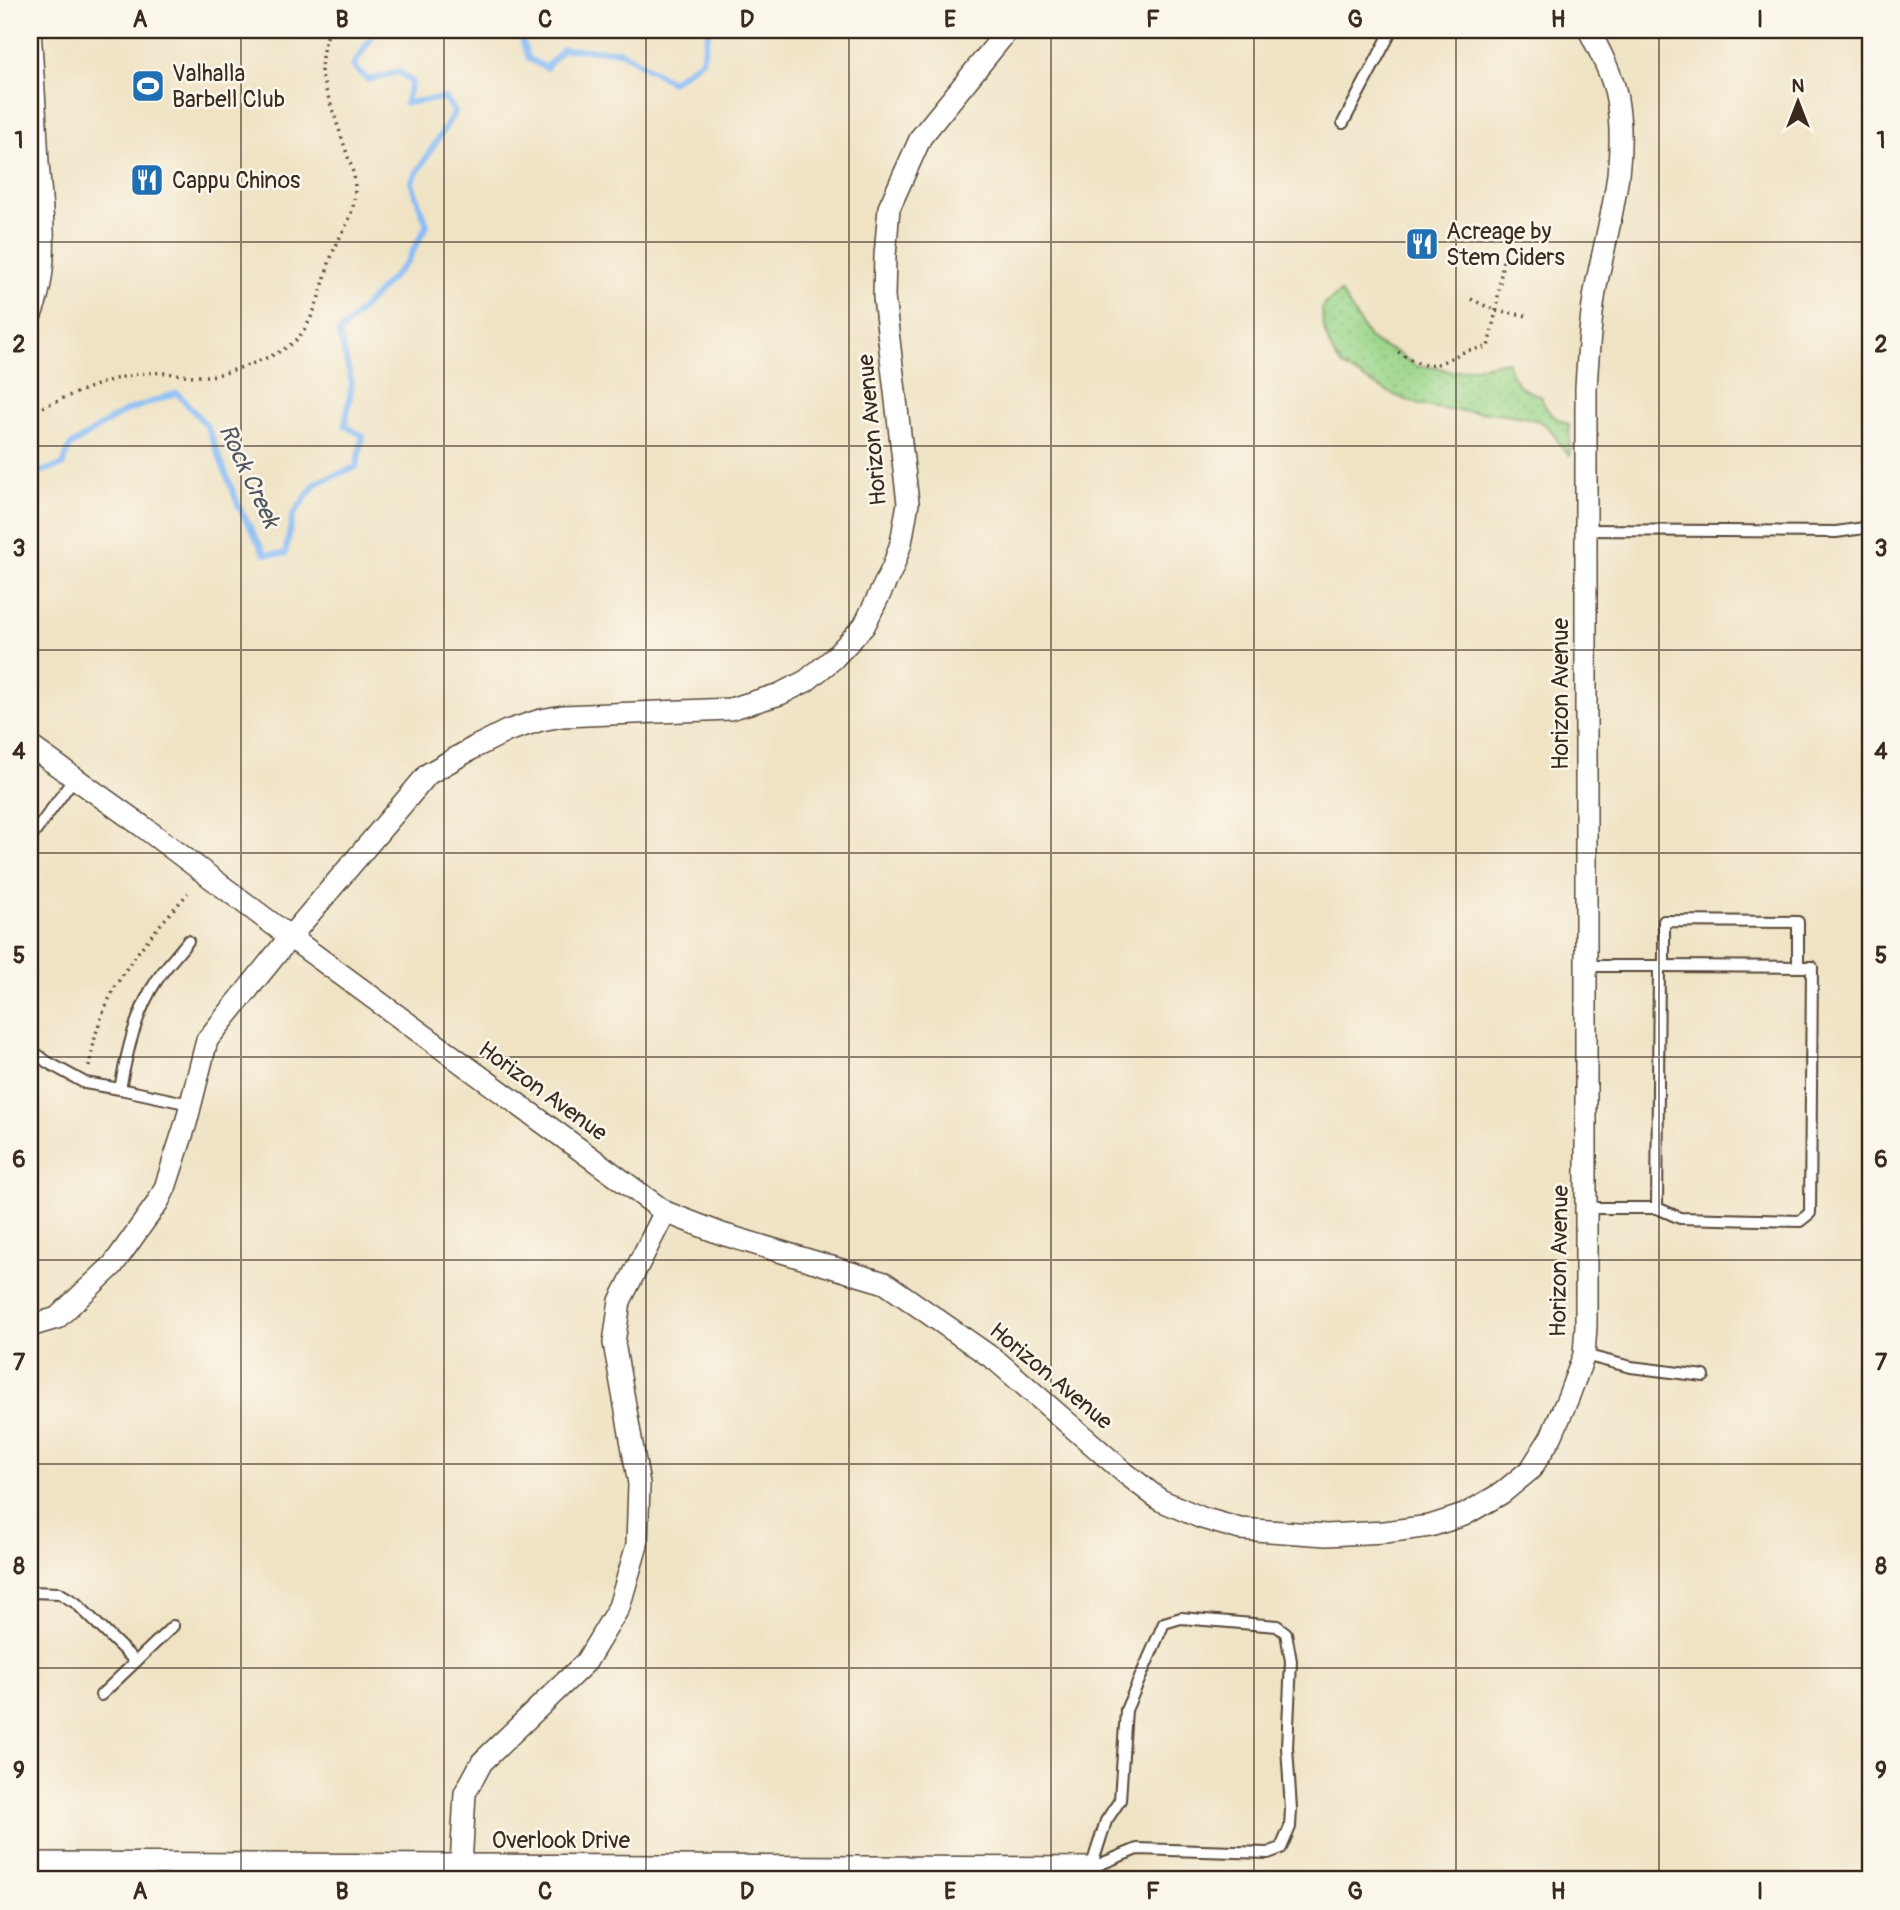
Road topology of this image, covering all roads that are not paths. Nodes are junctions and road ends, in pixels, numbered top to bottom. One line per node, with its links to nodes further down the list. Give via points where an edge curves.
1 (30, 30): 6 (street, via 43,240 39,289)
2 (1008, 30): 12 (street, Horizon Avenue, via 921,137 889,208 884,297 908,503 894,567 864,626 806,681 769,698 730,709 562,716 475,747 428,774)
3 (1392, 30): 5 (lane)
4 (1588, 30): 8 (street, Horizon Avenue, via 1615,92 1620,144 1618,187 1588,345)
5 (1343, 123)
6 (30, 317)
7 (1870, 524): 8 (lane, via 1836,532)
8 (1586, 530): 14 (street, Horizon Avenue)
9 (30, 746): 10 (street, Horizon Avenue)
10 (75, 777): 11 (lane); 12 (street, Horizon Avenue)
11 (30, 839)
12 (290, 937): 19 (street, via 207,1040); 22 (street, Horizon Avenue)
13 (188, 941): 18 (lane, via 156,981 134,1026)
14 (1586, 966): 15 (lane); 20 (street, Horizon Avenue)
15 (1662, 966): 16 (lane); 16 (lane, via 1664,921 1785,921 1798,922); 21 (lane)
16 (1798, 967): 21 (lane, via 1812,967 1810,1213 1800,1220 1680,1218)
17 (30, 1049): 18 (lane, via 85,1083)
18 (120, 1089): 19 (lane)
19 (190, 1104): 23 (street, via 165,1188 113,1265 57,1318)
20 (1586, 1208): 21 (lane); 24 (street, Horizon Avenue)
21 (1657, 1208)
22 (665, 1212): 24 (street, Horizon Avenue, via 885,1283 998,1362 1160,1500 1240,1529 1326,1535 1385,1532 1430,1526 1464,1515 1531,1469 1551,1437); 31 (street, via 620,1301 614,1343 639,1484 637,1545 619,1607 586,1662 482,1762 465,1793)
23 (30, 1326)
24 (1584, 1355): 25 (lane, via 1631,1367)
25 (1704, 1376)
26 (30, 1592): 28 (lane, via 59,1593 76,1603)
27 (173, 1626): 28 (lane)
28 (135, 1661): 29 (lane)
29 (101, 1695)
30 (30, 1863): 32 (street, Overlook Drive)
31 (461, 1866): 32 (street, Overlook Drive); 33 (street, Overlook Drive)
32 (398, 1873)
33 (1096, 1874): 33 (lane, via 1106,1821 1120,1800 1126,1710 1164,1623 1181,1618 1277,1626 1286,1633 1291,1661 1287,1747 1291,1809 1290,1827 1281,1848 1268,1853 1137,1849)

